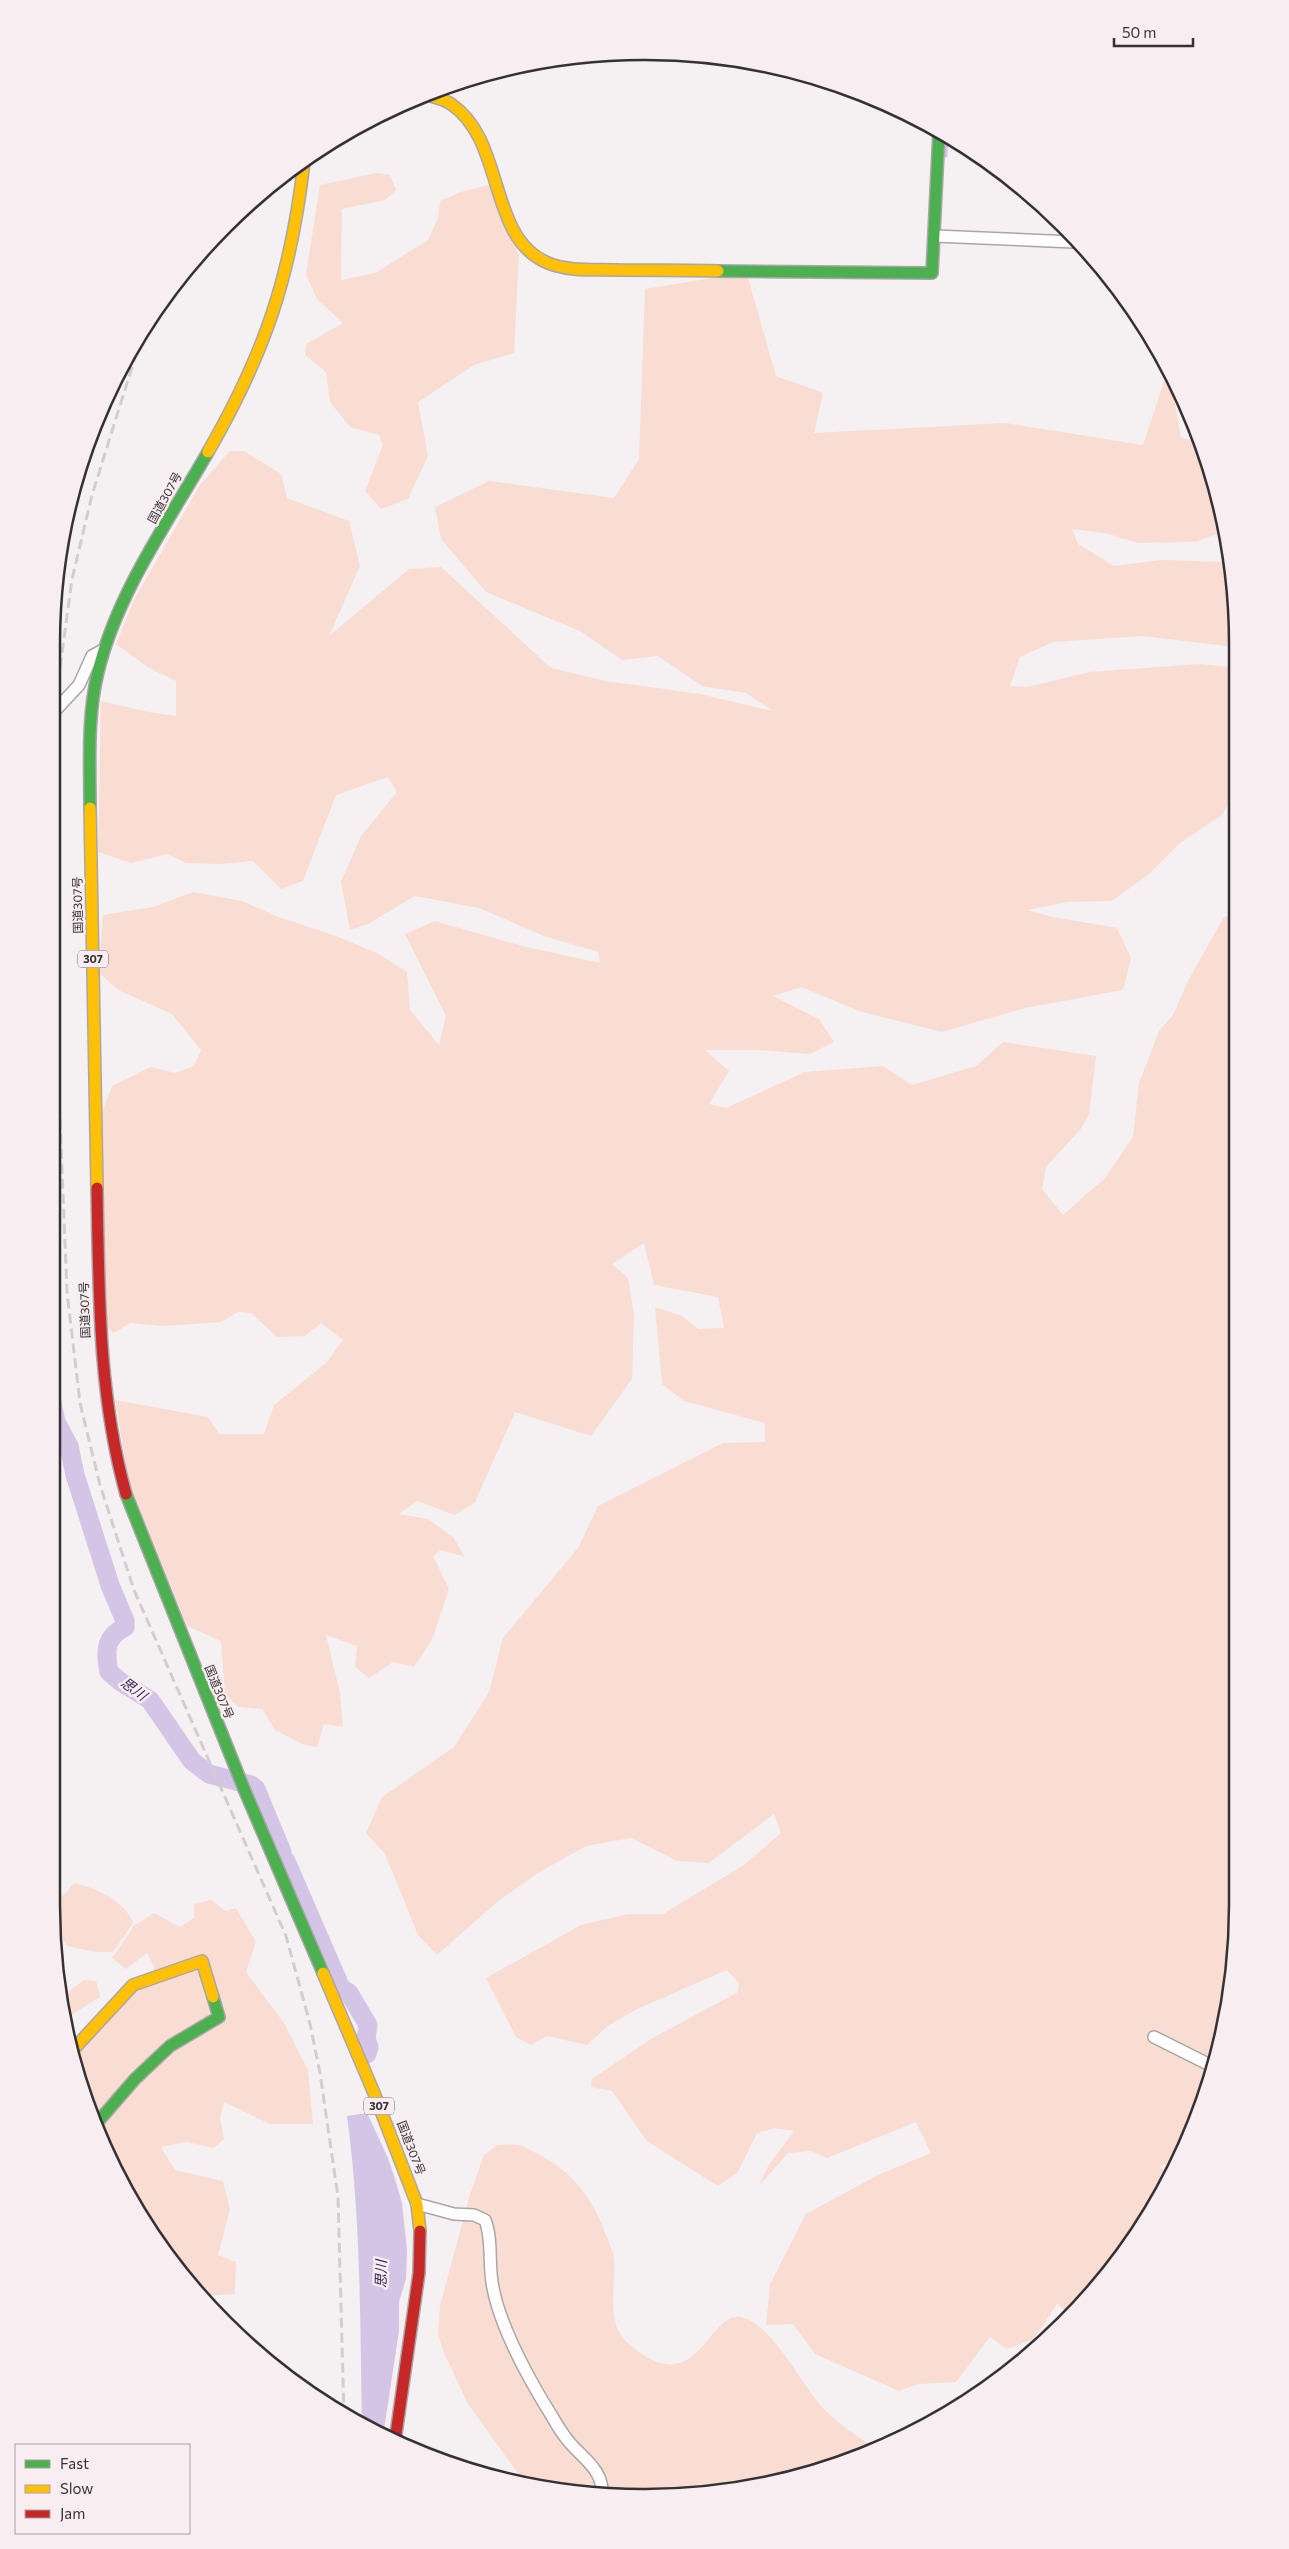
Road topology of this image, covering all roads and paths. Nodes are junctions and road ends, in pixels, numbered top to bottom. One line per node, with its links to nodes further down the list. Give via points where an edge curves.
1 (437, 98): 4 (main road, via 448,102 469,118 485,147 514,230 530,252 552,265 567,269 932,273)
2 (939, 139): 4 (main road)
3 (303, 171): 6 (main road, 国道307号 / 307, via 290,261 255,360 123,601)
4 (935, 236): 5 (street)
5 (1068, 242)
6 (105, 649): 7 (street, via 92,656 79,685); 12 (main road, 国道307号 / 307, via 90,729 101,1357 119,1473 130,1509 239,1777 374,2094)
7 (60, 705)
8 (1154, 2037): 10 (street)
9 (77, 2045): 11 (main road, via 133,1985 202,1961 219,2017 170,2046 135,2079)
10 (1207, 2063)
11 (101, 2119)
12 (417, 2204): 13 (main road, 国道307号 / 307, via 419,2273); 14 (street, via 485,2220 492,2287 506,2326 554,2420 598,2473)
13 (396, 2434)
14 (601, 2488)

